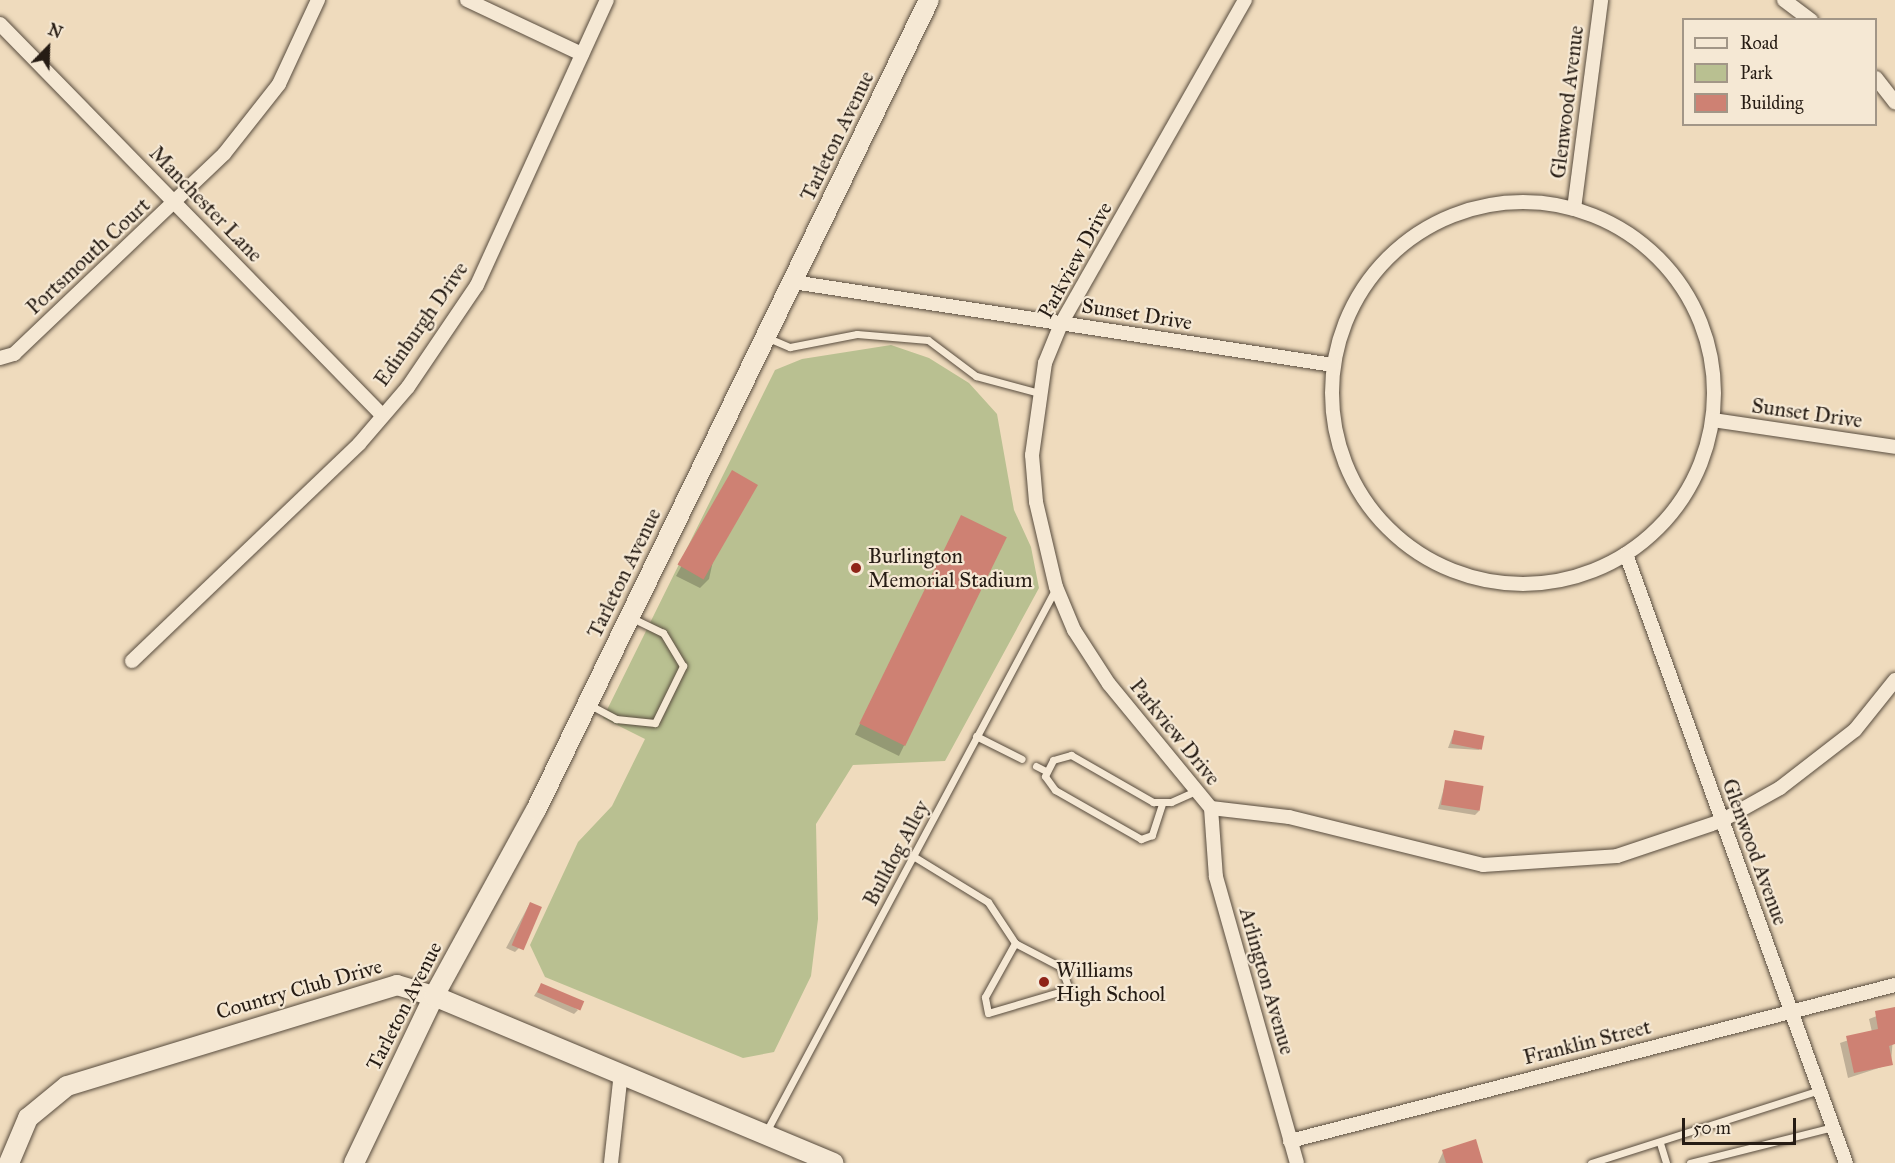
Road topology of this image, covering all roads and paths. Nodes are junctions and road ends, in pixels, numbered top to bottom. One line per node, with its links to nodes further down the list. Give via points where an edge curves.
1 (318, 0): 13 (street, Portsmouth Court, via 279,84 257,117)
2 (466, 0): 10 (street)
3 (608, 0): 10 (street, Edinburgh Drive)
4 (929, 0): 15 (street, Tarleton Avenue)
5 (1245, 0): 16 (street, Parkview Drive)
6 (1601, 0): 14 (street, Glenwood Avenue)
7 (1785, 0): 8 (street)
8 (1808, 18)
9 (0, 24): 13 (street, Manchester Lane)
10 (582, 54): 21 (street, Edinburgh Drive, via 477,285 408,387)
11 (1877, 80): 12 (street)
12 (1895, 102)
13 (176, 204): 18 (street, Portsmouth Court, via 14,354); 21 (street, Manchester Lane)
14 (1574, 209): 19 (street, via 1499,204 1447,217 1418,233 1365,286 1340,334); 22 (street, via 1603,220 1646,247 1691,302 1712,359)
15 (793, 282): 16 (street, Sunset Drive); 17 (street, Tarleton Avenue)
16 (1061, 324): 19 (street, Sunset Drive); 20 (street, Parkview Drive)
17 (766, 337): 20 (lane, via 790,347 816,346 857,334 928,340 976,376); 26 (street, Tarleton Avenue)
18 (0, 358)
19 (1333, 365): 24 (street, via 1331,402 1349,473 1380,519 1422,555 1478,579 1509,584 1570,579)
20 (1039, 393): 25 (street, Parkview Drive, via 1032,455 1036,502)
21 (381, 414): 27 (street, Edinburgh Drive, via 359,444)
22 (1713, 420): 23 (street, Sunset Drive); 24 (street, via 1703,460 1684,497 1658,529)
23 (1895, 447)
24 (1626, 554): 37 (street, Glenwood Avenue)
25 (1056, 587): 30 (lane, Bulldog Alley); 34 (street, Parkview Drive, via 1074,630 1108,684)
26 (630, 617): 29 (street, Tarleton Avenue); 29 (lane, via 663,633 683,666 655,723 616,719)
27 (132, 661)
28 (1895, 680): 37 (street, Parkview Drive, via 1855,730 1821,759)
29 (588, 704): 41 (street, Tarleton Avenue)
30 (976, 736): 31 (lane); 38 (lane, Bulldog Alley)
31 (1022, 759)
32 (1036, 766): 33 (lane)
33 (1046, 771): 35 (lane, via 1053,760 1071,755); 35 (lane, via 1054,790 1141,839 1152,835)
34 (1196, 791): 35 (lane); 36 (street, Parkview Drive)
35 (1161, 804)
36 (1210, 808): 37 (street, Parkview Drive, via 1289,817 1483,865 1617,856); 47 (street, Arlington Avenue, via 1216,877)
37 (1721, 821): 42 (street, Glenwood Avenue)
38 (913, 856): 39 (lane, via 988,902); 46 (lane, Bulldog Alley)
39 (1014, 943): 39 (lane, via 986,997 988,1013 1069,989 1061,967)
40 (1895, 985): 42 (street, Franklin Street)
41 (434, 996): 43 (street, Country Club Drive); 49 (street, Country Club Drive, via 397,985 67,1086 28,1118); 50 (street, Tarleton Avenue)
42 (1791, 1011): 44 (street, Glenwood Avenue); 47 (street, Franklin Street)
43 (621, 1073): 46 (street, Country Club Drive); 51 (street)
44 (1820, 1090): 45 (street, Glenwood Avenue); 48 (lane)
45 (1833, 1127): 56 (lane); 57 (street, Glenwood Avenue)
46 (765, 1134): 52 (street, Country Club Drive)
47 (1290, 1141): 53 (street, Arlington Avenue)
48 (1660, 1143): 54 (lane); 55 (lane)
49 (9, 1163)
50 (354, 1163)
51 (611, 1163)
52 (833, 1163)
53 (1296, 1163)
54 (1591, 1163)
55 (1666, 1163)
56 (1690, 1163)
57 (1846, 1163)

